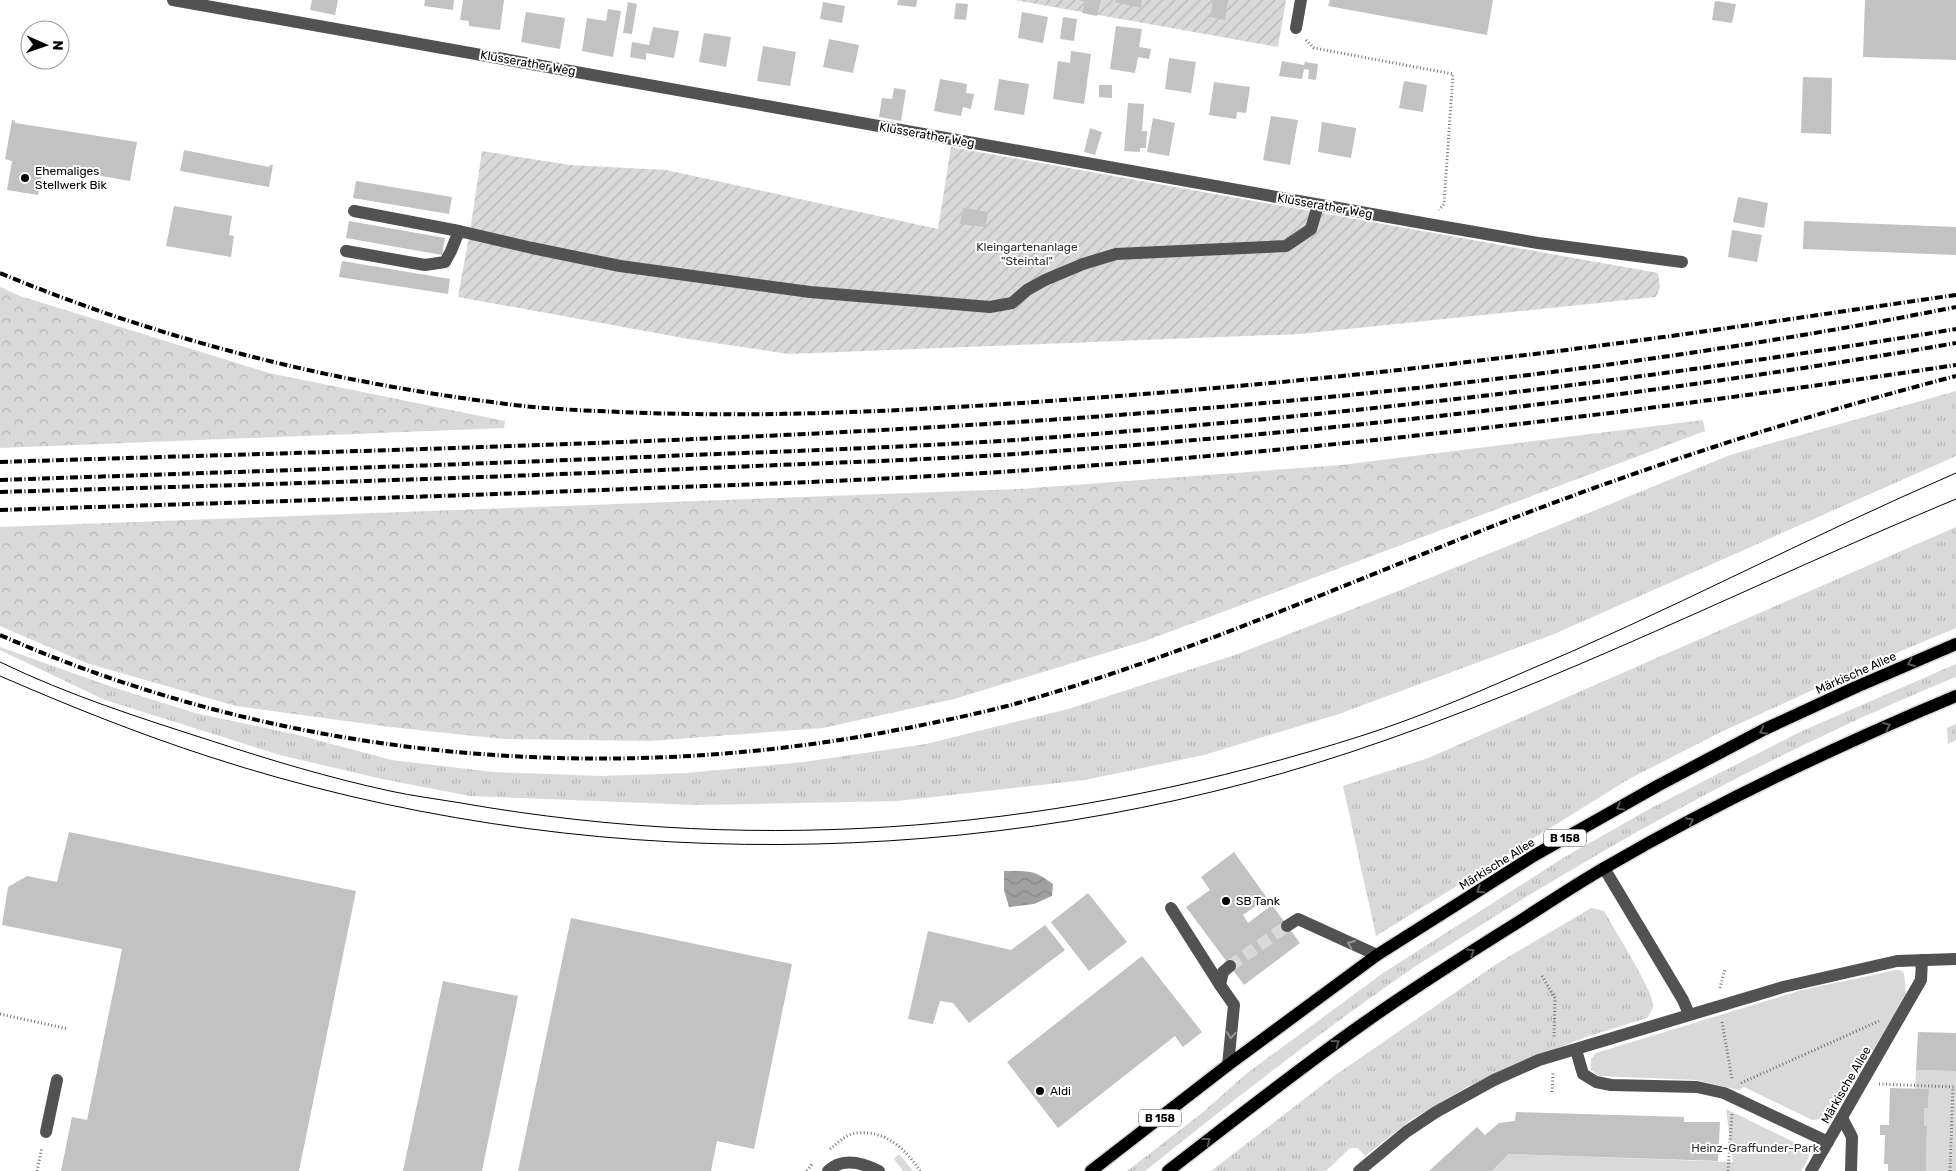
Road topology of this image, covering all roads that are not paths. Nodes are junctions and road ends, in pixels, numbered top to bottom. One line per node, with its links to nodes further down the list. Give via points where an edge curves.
1 (173, 0): 4 (street, Klüsserather Weg)
2 (1301, 0): 3 (street)
3 (1296, 28)
4 (1318, 205): 6 (street, via 1311,228 1286,246 1116,254 1045,280 1012,303 990,307 810,292 620,266); 8 (street, Klüsserather Weg, via 1538,243)
5 (354, 211): 6 (street)
6 (459, 231): 7 (street, via 444,262 425,265)
7 (346, 251)
8 (1682, 262)
9 (1956, 644): 14 (main road, Märkische Allee / B 158, one-way to 14, via 1856,687 1667,781 1535,855)
10 (1956, 696): 11 (main road, one-way to 10, via 1748,791)
11 (1604, 868): 19 (street); 29 (main road, one-way to 11, via 1364,1023)
12 (1171, 908): 18 (street)
13 (1287, 926): 14 (street, one-way to 13, via 1298,919)
14 (1377, 956): 21 (main road, Märkische Allee / B 158)
15 (1956, 959): 16 (street)
16 (1922, 960): 19 (street, via 1871,966); 23 (street, Märkische Allee, via 1921,980)
17 (1230, 966): 18 (street, via 1223,972)
18 (1220, 984): 21 (street, one-way to 21, via 1234,1005)
19 (1689, 1014): 20 (street)
20 (1576, 1050): 25 (street, Märkische Allee, via 1582,1074 1596,1082 1733,1091); 30 (street, via 1539,1060 1461,1097 1406,1132)
21 (1228, 1065): 28 (main road, Märkische Allee / B 158)
22 (57, 1080): 24 (street)
23 (1842, 1118): 25 (street, Märkische Allee); 32 (street, via 1852,1138)
24 (46, 1132)
25 (1828, 1142): 31 (street, Märkische Allee)
26 (828, 1171): 27 (street, via 833,1166 852,1162)
27 (879, 1171)
28 (1091, 1171)
29 (1168, 1171)
30 (1359, 1171)
31 (1811, 1171)
32 (1851, 1171)

